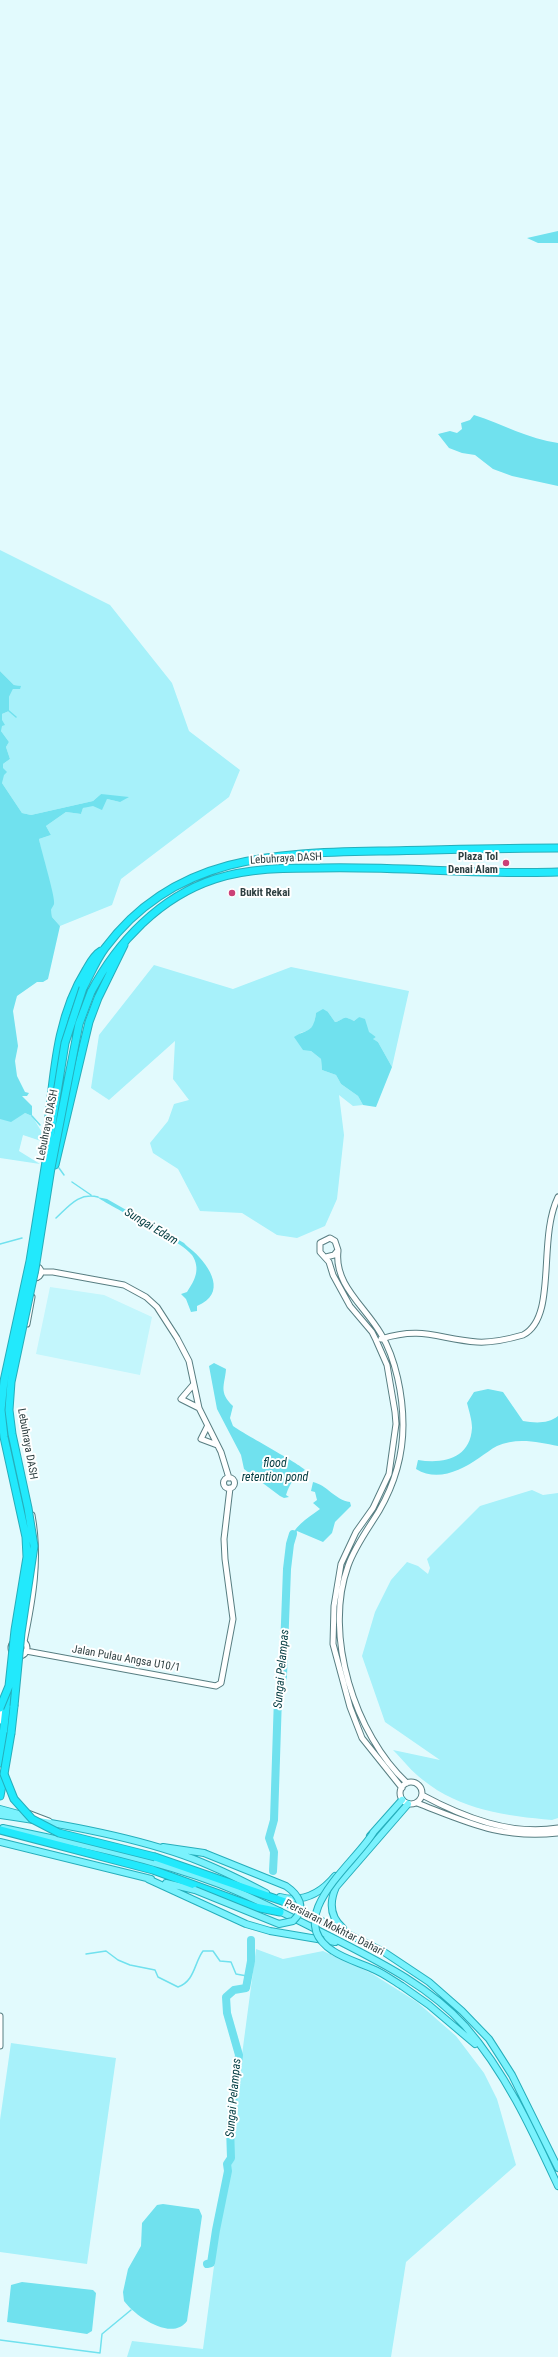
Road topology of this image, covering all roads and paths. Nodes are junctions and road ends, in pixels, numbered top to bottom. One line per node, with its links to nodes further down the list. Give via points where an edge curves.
1 (558, 848): 4 (highway, Lebuhraya DASH, via 312,853 225,865 200,874 154,901 131,920)
2 (558, 872): 3 (highway, Lebuhraya DASH, via 506,874 390,867 257,870 215,879 186,891 153,914)
3 (127, 940): 6 (highway, via 89,1022); 32 (highway, Lebuhraya DASH, bridge, via 110,957 91,992 79,1024 51,1168 35,1269 11,1382 9,1410 12,1434 30,1515 34,1546)
4 (104, 950): 5 (highway, via 95,956 82,975 66,1010 59,1037); 28 (highway, Lebuhraya DASH, bridge, via 83,988 65,1043 30,1261 4,1381 1,1410 4,1437 26,1537 27,1557 17,1614)
5 (46, 1140): 12 (street)
6 (53, 1172): 11 (street)
7 (558, 1197): 9 (street, via 551,1221)
8 (338, 1250): 10 (street, via 334,1255); 10 (street, via 335,1241 330,1238 324,1239 319,1249); 17 (street, via 337,1267 344,1282)
9 (554, 1252)
10 (326, 1257): 18 (street, via 350,1306)
11 (37, 1267): 12 (street); 13 (street)
12 (31, 1268): 14 (street)
13 (41, 1272): 15 (street); 19 (street, via 110,1281 124,1285 146,1297 178,1338 189,1361)
14 (30, 1276): 15 (street); 23 (street, via 13,1344 2,1411 29,1556 29,1574)
15 (36, 1278): 24 (street, via 15,1374 12,1400 15,1436 36,1534 35,1578)
16 (541, 1327): 17 (street, via 511,1338 479,1342 416,1332)
17 (383, 1338): 18 (street); 33 (street, via 392,1359 398,1384 403,1424 400,1458 380,1510 361,1538 348,1566 341,1603 341,1646 364,1726 393,1769)
18 (376, 1340): 34 (street, via 387,1365 395,1412 394,1448 385,1485 340,1564 334,1606 333,1644 350,1707 362,1738)
19 (193, 1385): 20 (street); 20 (street, via 182,1398)
20 (198, 1408): 21 (street)
21 (207, 1427): 22 (street); 22 (street, via 201,1440)
22 (217, 1445): 25 (street, Jalan Pulau Angsa U10/1, via 228,1470 228,1478 234,1482 230,1488 224,1540 234,1619 221,1683 216,1686)
23 (17, 1640): 24 (street); 26 (street, via 12,1647)
24 (24, 1642): 25 (street)
25 (26, 1650): 27 (street)
26 (14, 1653): 27 (street); 30 (street)
27 (21, 1655): 41 (street, via 5,1753 8,1790 22,1811)
28 (9, 1686): 29 (highway, bridge); 31 (highway, Lebuhraya DASH, bridge)
29 (0, 1708)
30 (0, 1721)
31 (0, 1763)
32 (4, 1774): 36 (highway, Lebuhraya DASH); 52 (highway, bridge, via 19,1807 40,1824 60,1833 155,1857)
33 (407, 1783): 34 (street); 35 (street, via 418,1785)
34 (402, 1788): 37 (street, via 400,1795)
35 (422, 1795): 38 (street); 43 (street, via 452,1810 501,1826 533,1830)
36 (0, 1796)
37 (405, 1802): 38 (street); 44 (main road); 54 (main road, via 336,1887 332,1904 335,1921)
38 (417, 1803): 45 (street, via 495,1832 534,1836)
39 (0, 1809): 41 (main road)
40 (0, 1815): 41 (main road, Persiaran Mokhtar Dahari)
41 (59, 1824): 49 (main road, Persiaran Mokhtar Dahari)
42 (0, 1828): 53 (highway, via 153,1870 255,1907); 53 (main road, Persiaran Mokhtar Dahari, via 169,1868 231,1889)
43 (558, 1828)
44 (373, 1833): 51 (main road, via 333,1879 316,1894 289,1899); 59 (main road, bridge, via 322,1896 314,1919 316,1930 322,1941 333,1951 375,1970 402,1986)
45 (558, 1833)
46 (0, 1842): 47 (main road)
47 (10, 1844): 48 (street); 50 (main road)
48 (0, 1846)
49 (152, 1847): 50 (main road, bridge, via 182,1848 204,1853 286,1886 296,1893 301,1903 301,1911 293,1921 279,1924 195,1890); 51 (main road, Persiaran Mokhtar Dahari, via 200,1861)
50 (148, 1879): 55 (main road, via 246,1924)
51 (269, 1894): 52 (main road, Persiaran Mokhtar Dahari)
52 (285, 1902): 54 (main road, Persiaran Mokhtar Dahari)
53 (280, 1912): 55 (main road, Persiaran Mokhtar Dahari)
54 (352, 1935): 60 (main road, Persiaran Mokhtar Dahari, via 384,1952 429,1982 489,2039 512,2075)
55 (349, 1946): 59 (main road, Persiaran Mokhtar Dahari, via 410,1979 446,2007)
56 (0, 2017): 57 (street)
57 (1, 2028): 58 (street)
58 (0, 2046)
59 (491, 2058): 61 (main road, Persiaran Mokhtar Dahari, via 523,2113)
60 (558, 2168)
61 (558, 2186)

